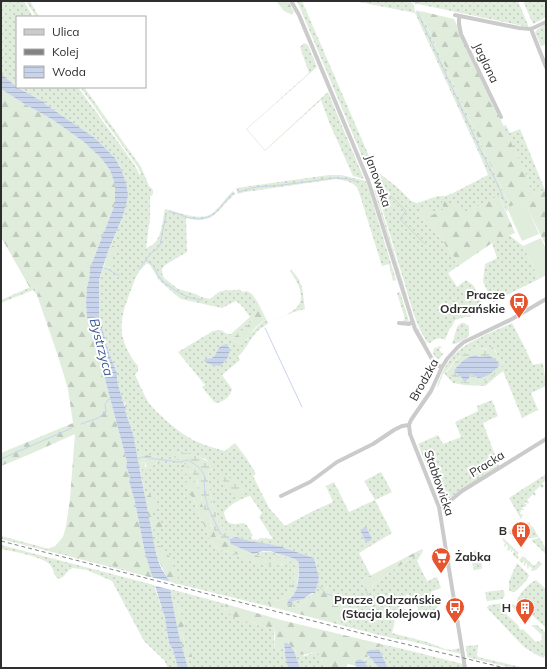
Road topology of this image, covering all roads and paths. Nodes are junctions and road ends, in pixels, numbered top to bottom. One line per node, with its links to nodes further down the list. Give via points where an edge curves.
1 (291, 1): 7 (street, Janowska, via 368,180)
2 (546, 22): 3 (street)
3 (531, 30): 4 (street); 5 (street, Jaglana, via 457,15 461,34)
4 (546, 67)
5 (501, 117)
6 (546, 299): 9 (street, Brodzka, via 464,342 452,352)
7 (412, 322): 8 (street); 9 (street, Janowska, via 432,360)
8 (399, 323)
9 (442, 367): 10 (street, Brodzka, via 432,391)
10 (409, 425): 12 (street, via 394,430 337,462 310,482); 13 (street, Stabłowicka, via 410,434)
11 (546, 439): 13 (street, Pracka)
12 (281, 496)
13 (439, 507): 14 (street, Stabłowicka)
14 (465, 668)

